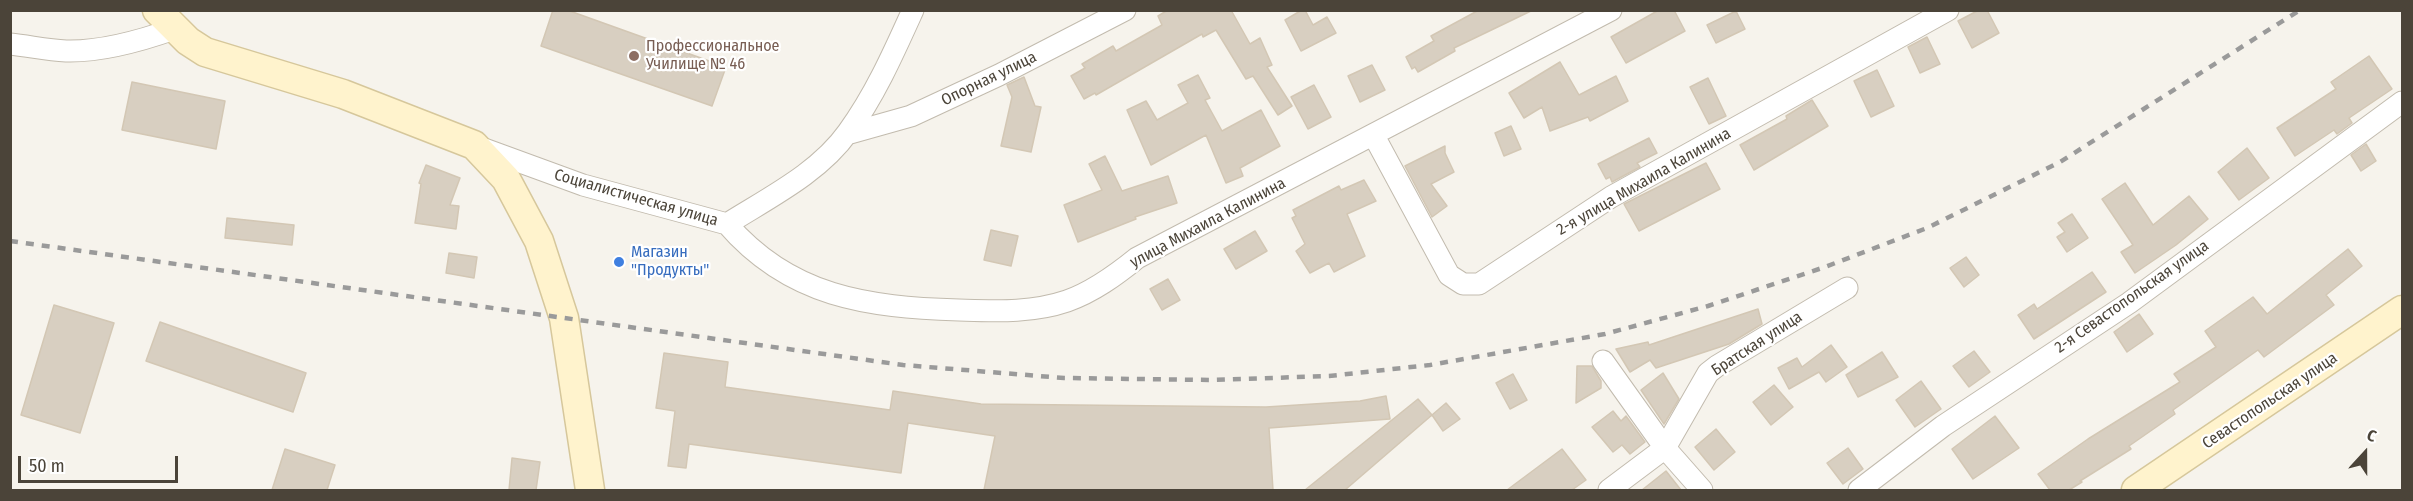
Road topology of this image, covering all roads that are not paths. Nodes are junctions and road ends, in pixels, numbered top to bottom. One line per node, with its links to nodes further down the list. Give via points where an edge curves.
1 (913, 10): 8 (street, Социалистическая улица, via 890,62)
2 (1125, 10): 8 (street, Опорная улица, via 911,116)
3 (1611, 10): 9 (street, улица Михаила Калинина)
4 (1948, 10): 9 (street, 2-я улица Михаила Калинина, via 1611,197 1479,284 1462,284 1449,275)
5 (165, 20): 6 (street, Социалистическая улица, via 143,40 86,50); 10 (main road, Социалистическая улица, via 205,52 343,94)
6 (10, 44)
7 (2403, 102): 19 (street, 2-я Севастопольская улица, via 2128,303 1943,426)
8 (847, 134): 11 (street, Социалистическая улица, via 797,179)
9 (1374, 136): 11 (street, улица Михаила Калинина, via 1137,258 1097,286 1043,308 923,309 836,297 773,267 747,247)
10 (474, 146): 11 (street, Социалистическая улица, via 593,188); 16 (main road, Социалистическая улица, via 506,179 542,252 564,318)
11 (727, 224)
12 (1846, 288): 15 (street, Братская улица, via 1717,366 1705,379)
13 (2403, 310): 20 (main road, Севастопольская улица)
14 (1603, 361): 15 (street)
15 (1665, 448): 17 (street, Братская улица); 18 (street)
16 (590, 490)
17 (1609, 490)
18 (1702, 490)
19 (1859, 490)
20 (2136, 490)

